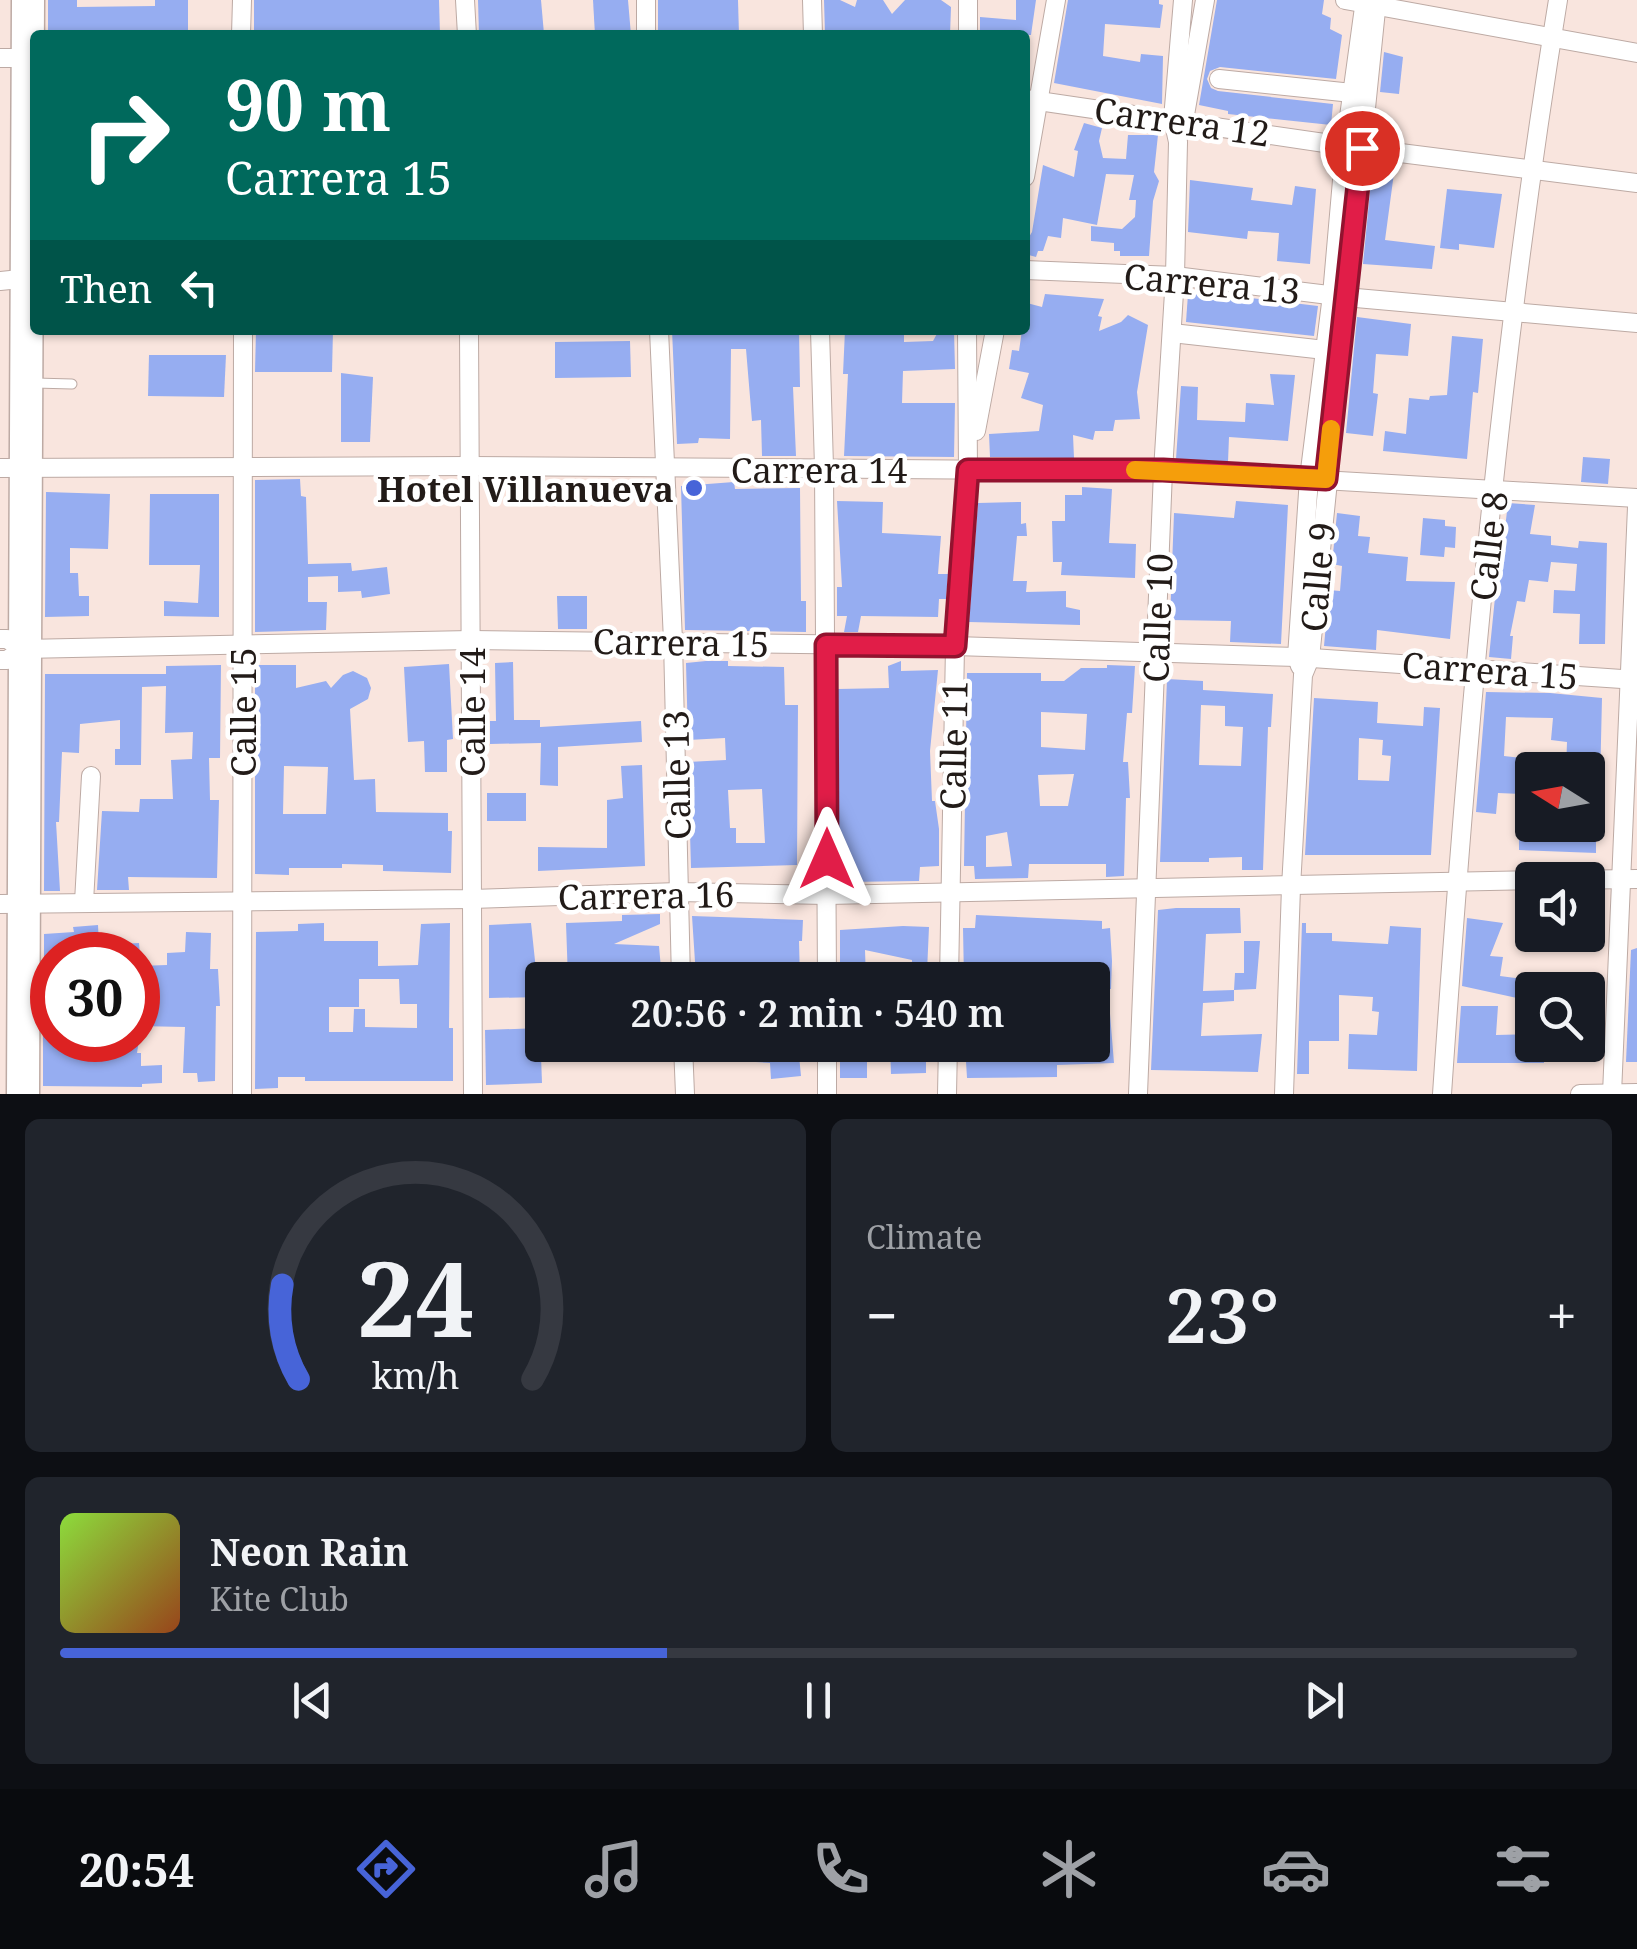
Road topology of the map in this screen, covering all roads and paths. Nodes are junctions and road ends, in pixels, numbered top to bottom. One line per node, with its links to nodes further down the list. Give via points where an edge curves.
1 (28, 0): 20 (highway)
2 (242, 0): 13 (street)
3 (465, 0): 14 (street)
4 (646, 0): 15 (street)
5 (812, 0): 16 (street)
6 (968, 0): 17 (street)
7 (1056, 0): 23 (street)
8 (1183, 0): 24 (street)
9 (1205, 0): 24 (street, Calle 10)
10 (1344, 0): 12 (street)
11 (1558, 0): 18 (street, Calle 8)
12 (1371, 2): 18 (street); 22 (street, Calle 9); 26 (street, Calle 9)
13 (241, 30)
14 (467, 30)
15 (646, 30)
16 (813, 30)
17 (968, 30)
18 (1552, 39): 19 (street); 27 (street, Calle 8)
19 (1637, 53)
20 (21, 58): 31 (highway)
21 (1219, 78): 22 (street)
22 (1352, 93): 26 (street, Calle 9)
23 (1033, 100): 24 (street, Carrera 12); 25 (street)
24 (1180, 120): 26 (street, Carrera 12); 30 (street, Calle 10)
25 (1030, 129)
26 (1354, 147): 27 (street, Carrera 12); 32 (street, Calle 9)
27 (1534, 169): 28 (street, Carrera 12); 33 (street, Calle 8)
28 (1637, 183)
29 (1030, 270): 30 (street, Carrera 13)
30 (1175, 276): 32 (street, Carrera 13); 35 (street, Calle 10)
31 (24, 280): 43 (highway)
32 (1338, 296): 33 (street, Carrera 13); 42 (street, Calle 9); 52 (street, Calle 9)
33 (1514, 311): 34 (street, Carrera 13); 53 (street, Calle 8)
34 (1637, 323)
35 (1172, 333): 42 (street); 51 (street, Calle 10)
36 (242, 335): 45 (street, Calle 15)
37 (470, 335): 46 (street, Calle 14)
38 (659, 335): 49 (street, Calle 13)
39 (820, 335): 47 (street)
40 (967, 335): 50 (street, Calle 11)
41 (994, 335): 50 (street)
42 (1325, 350): 52 (street, Calle 9)
43 (25, 383): 44 (lane); 48 (highway)
44 (72, 384)
45 (241, 466): 46 (street, Carrera 14); 48 (street, Carrera 14); 58 (street, Calle 15)
46 (470, 466): 49 (street, Carrera 14); 56 (street, Calle 14)
47 (824, 466): 49 (street, Carrera 14); 50 (street, Carrera 14); 59 (street)
48 (12, 468): 61 (highway)
49 (665, 469): 57 (street, Calle 13)
50 (968, 470): 51 (street, Carrera 14); 60 (street, Calle 11)
51 (1163, 470): 52 (street, Carrera 14); 62 (street, Calle 10)
52 (1318, 479): 53 (street, Carrera 14); 63 (street, Calle 9)
53 (1494, 490): 54 (street, Carrera 14); 64 (street, Calle 8)
54 (1637, 498)
55 (1637, 508): 65 (street)
56 (470, 640): 57 (street, Carrera 15); 58 (street, Carrera 15); 75 (street, Calle 14)
57 (674, 641): 59 (street, Carrera 15); 72 (street, Calle 13)
58 (242, 643): 61 (street, Carrera 15); 77 (street, Calle 15)
59 (826, 645): 60 (street, Carrera 15); 74 (street)
60 (955, 646): 62 (street, Carrera 15); 73 (street, Calle 11)
61 (8, 650): 78 (highway)
62 (1156, 652): 63 (street, Carrera 15); 71 (street, Calle 10)
63 (1303, 664): 64 (street, Carrera 15); 70 (street, Calle 9)
64 (1473, 668): 65 (street, Carrera 15); 69 (street, Calle 8)
65 (1632, 680): 67 (street)
66 (91, 776): 76 (street)
67 (1629, 879): 96 (street)
68 (1515, 880): 69 (street, Carrera 16)
69 (1456, 882): 70 (street, Carrera 16); 94 (street, Calle 8)
70 (1290, 887): 71 (street, Carrera 16); 93 (street, Calle 9)
71 (1145, 888): 73 (street, Carrera 16); 92 (street, Calle 10)
72 (678, 892): 74 (street, Carrera 16); 75 (street, Carrera 16); 79 (street, Calle 13)
73 (951, 893): 74 (street, Carrera 16); 81 (street, Calle 11)
74 (827, 895): 80 (street)
75 (472, 899): 77 (street, Carrera 16); 88 (street, Calle 14)
76 (84, 902): 77 (street, Carrera 16); 78 (street, Carrera 16)
77 (244, 902): 87 (street, Calle 15)
78 (12, 904): 86 (highway)
79 (680, 962)
80 (827, 962)
81 (949, 962)
82 (684, 1062): 89 (street)
83 (827, 1062): 90 (street)
84 (948, 1062): 91 (street)
85 (1637, 1093): 96 (street)
86 (23, 1094)
87 (242, 1094)
88 (472, 1094)
89 (685, 1094)
90 (827, 1094)
91 (947, 1094)
92 (1138, 1094)
93 (1284, 1094)
94 (1442, 1094)
95 (1580, 1094): 96 (street)
96 (1612, 1094)

